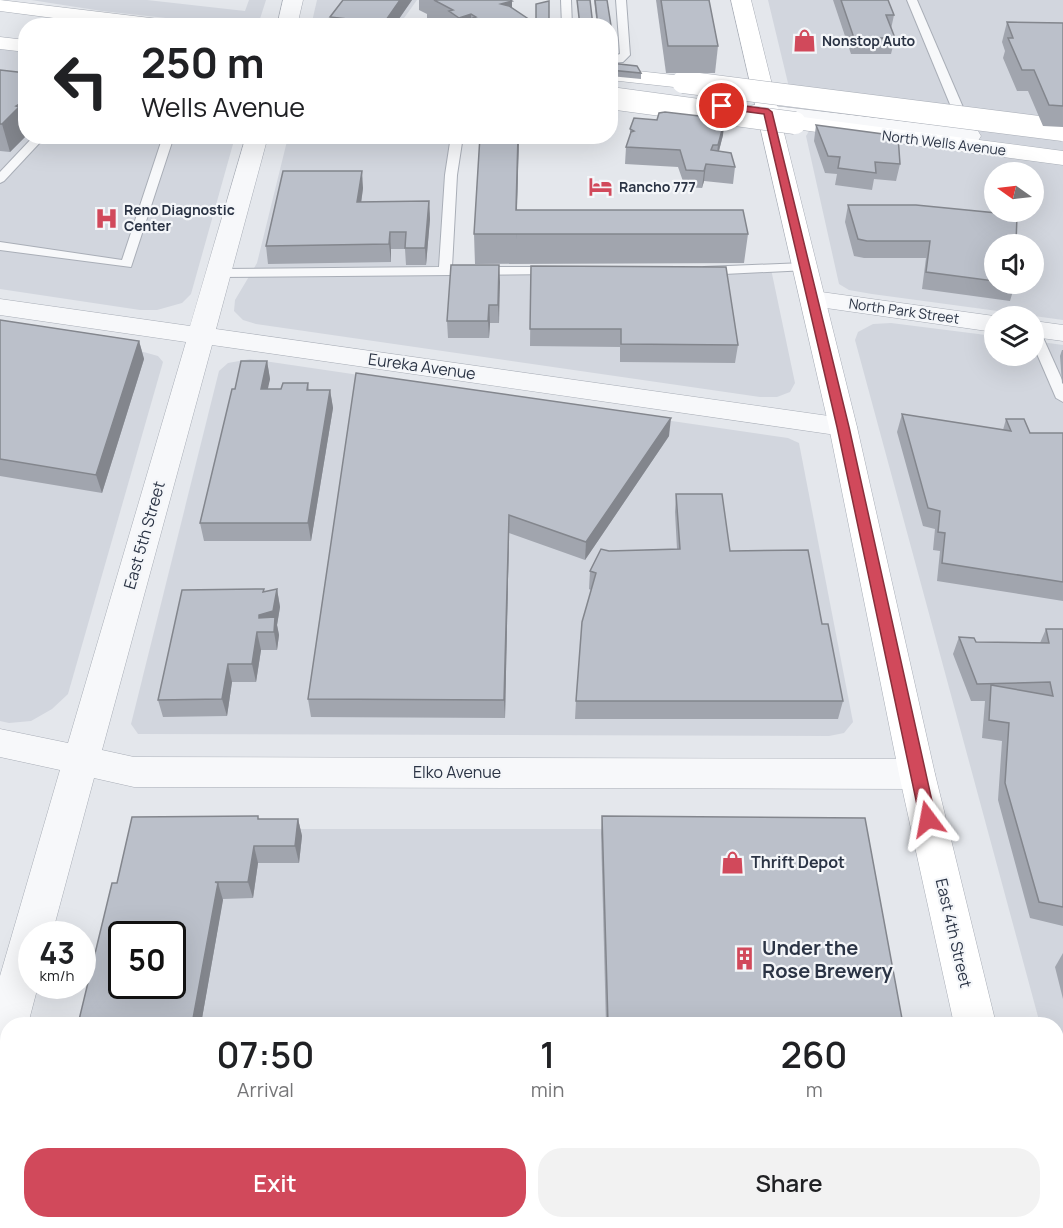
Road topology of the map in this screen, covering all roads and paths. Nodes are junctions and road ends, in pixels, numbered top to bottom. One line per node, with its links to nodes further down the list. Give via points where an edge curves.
1 (293, 0): 8 (street)
2 (566, 0): 9 (lane)
3 (621, 0): 14 (lane, via 625,55)
4 (741, 0): 18 (main road, East 4th Street)
5 (912, 0): 20 (lane)
6 (0, 6): 7 (main road)
7 (107, 18)
8 (289, 18)
9 (567, 18)
10 (0, 28): 11 (main road)
11 (18, 30)
12 (0, 43): 13 (main road)
13 (18, 45)
14 (618, 60)
15 (618, 75): 19 (main road, North Wells Avenue, bridge)
16 (618, 92): 18 (street)
17 (618, 99): 25 (main road, North Wells Avenue, bridge)
18 (768, 112): 20 (street); 34 (main road, East 4th Street)
19 (1063, 130)
20 (970, 136)
21 (33, 144): 27 (lane)
22 (166, 144): 29 (lane, via 127,264)
23 (255, 144): 33 (street, East 5th Street)
24 (456, 144): 30 (lane)
25 (1063, 158)
26 (0, 160): 27 (lane)
27 (16, 162): 28 (lane)
28 (0, 179)
29 (0, 246)
30 (445, 271): 31 (lane); 33 (lane)
31 (563, 271)
32 (693, 271): 34 (lane)
33 (218, 273): 39 (street, East 5th Street)
34 (809, 283): 36 (street, North Park Street); 42 (main road, East 4th Street)
35 (0, 307): 39 (street, Eureka Avenue)
36 (984, 322)
37 (1044, 332): 38 (street)
38 (1063, 333)
39 (200, 337): 42 (street, Eureka Avenue); 44 (street, East 5th Street)
40 (1044, 354): 41 (lane)
41 (1063, 398)
42 (843, 427): 45 (main road, East 4th Street)
43 (0, 743): 44 (street, Elko Avenue)
44 (80, 760): 45 (street, Elko Avenue, via 134,772); 46 (street, East 5th Street)
45 (917, 774): 49 (main road, East 4th Street)
46 (36, 921)
47 (18, 985): 48 (street, East 5th Street)
48 (9, 1017)
49 (973, 1017)

